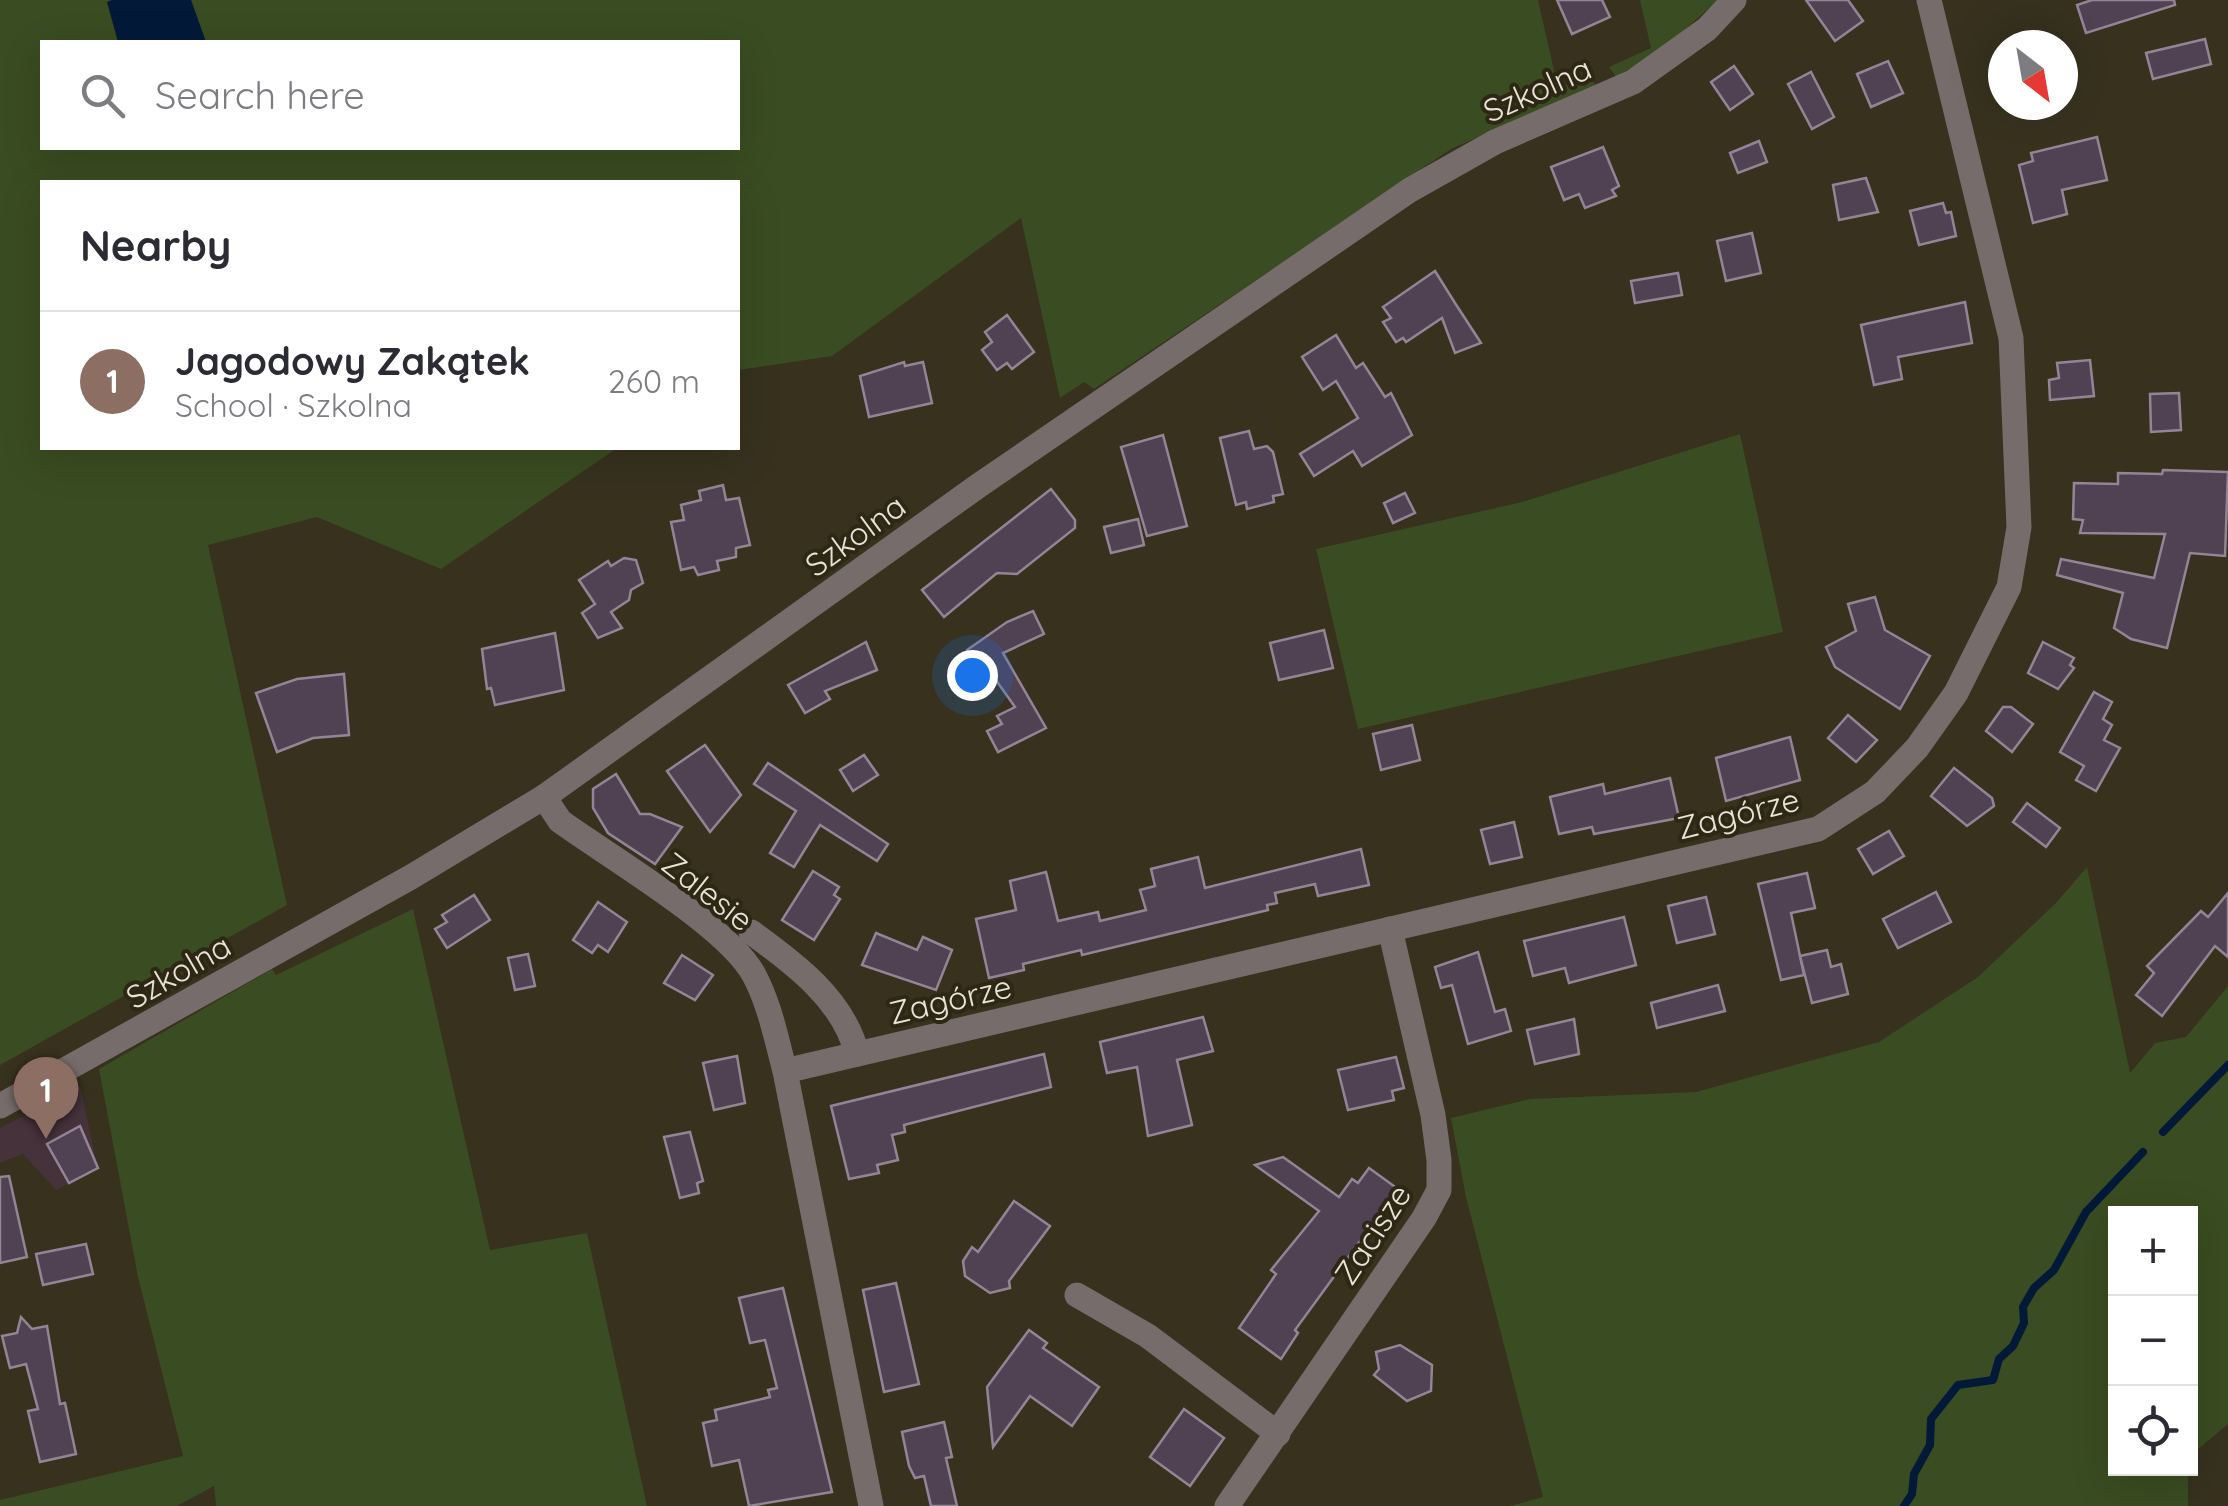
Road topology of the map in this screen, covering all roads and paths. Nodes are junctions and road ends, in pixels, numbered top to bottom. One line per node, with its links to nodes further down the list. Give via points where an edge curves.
1 (1734, 0): 3 (street, Szkolna, via 1707,30 1632,82 1496,142 1410,190 978,486)
2 (1929, 0): 4 (street, Zagórze, via 2004,306 2016,403 2019,526 2009,587 1956,693 1875,792 1818,829)
3 (544, 797): 7 (street, Zalesie, via 560,821 722,937 752,971); 8 (street, Szkolna)
4 (1390, 929): 6 (street, Zagórze); 10 (street, Zacisze, via 1433,1115 1438,1190)
5 (751, 932): 6 (street, via 832,1000)
6 (857, 1054): 7 (street, Zagórze)
7 (784, 1071): 11 (street)
8 (0, 1106)
9 (1077, 1295): 10 (street, via 1148,1336)
10 (1278, 1434): 12 (street, Zacisze)
11 (871, 1506)
12 (1227, 1506)

